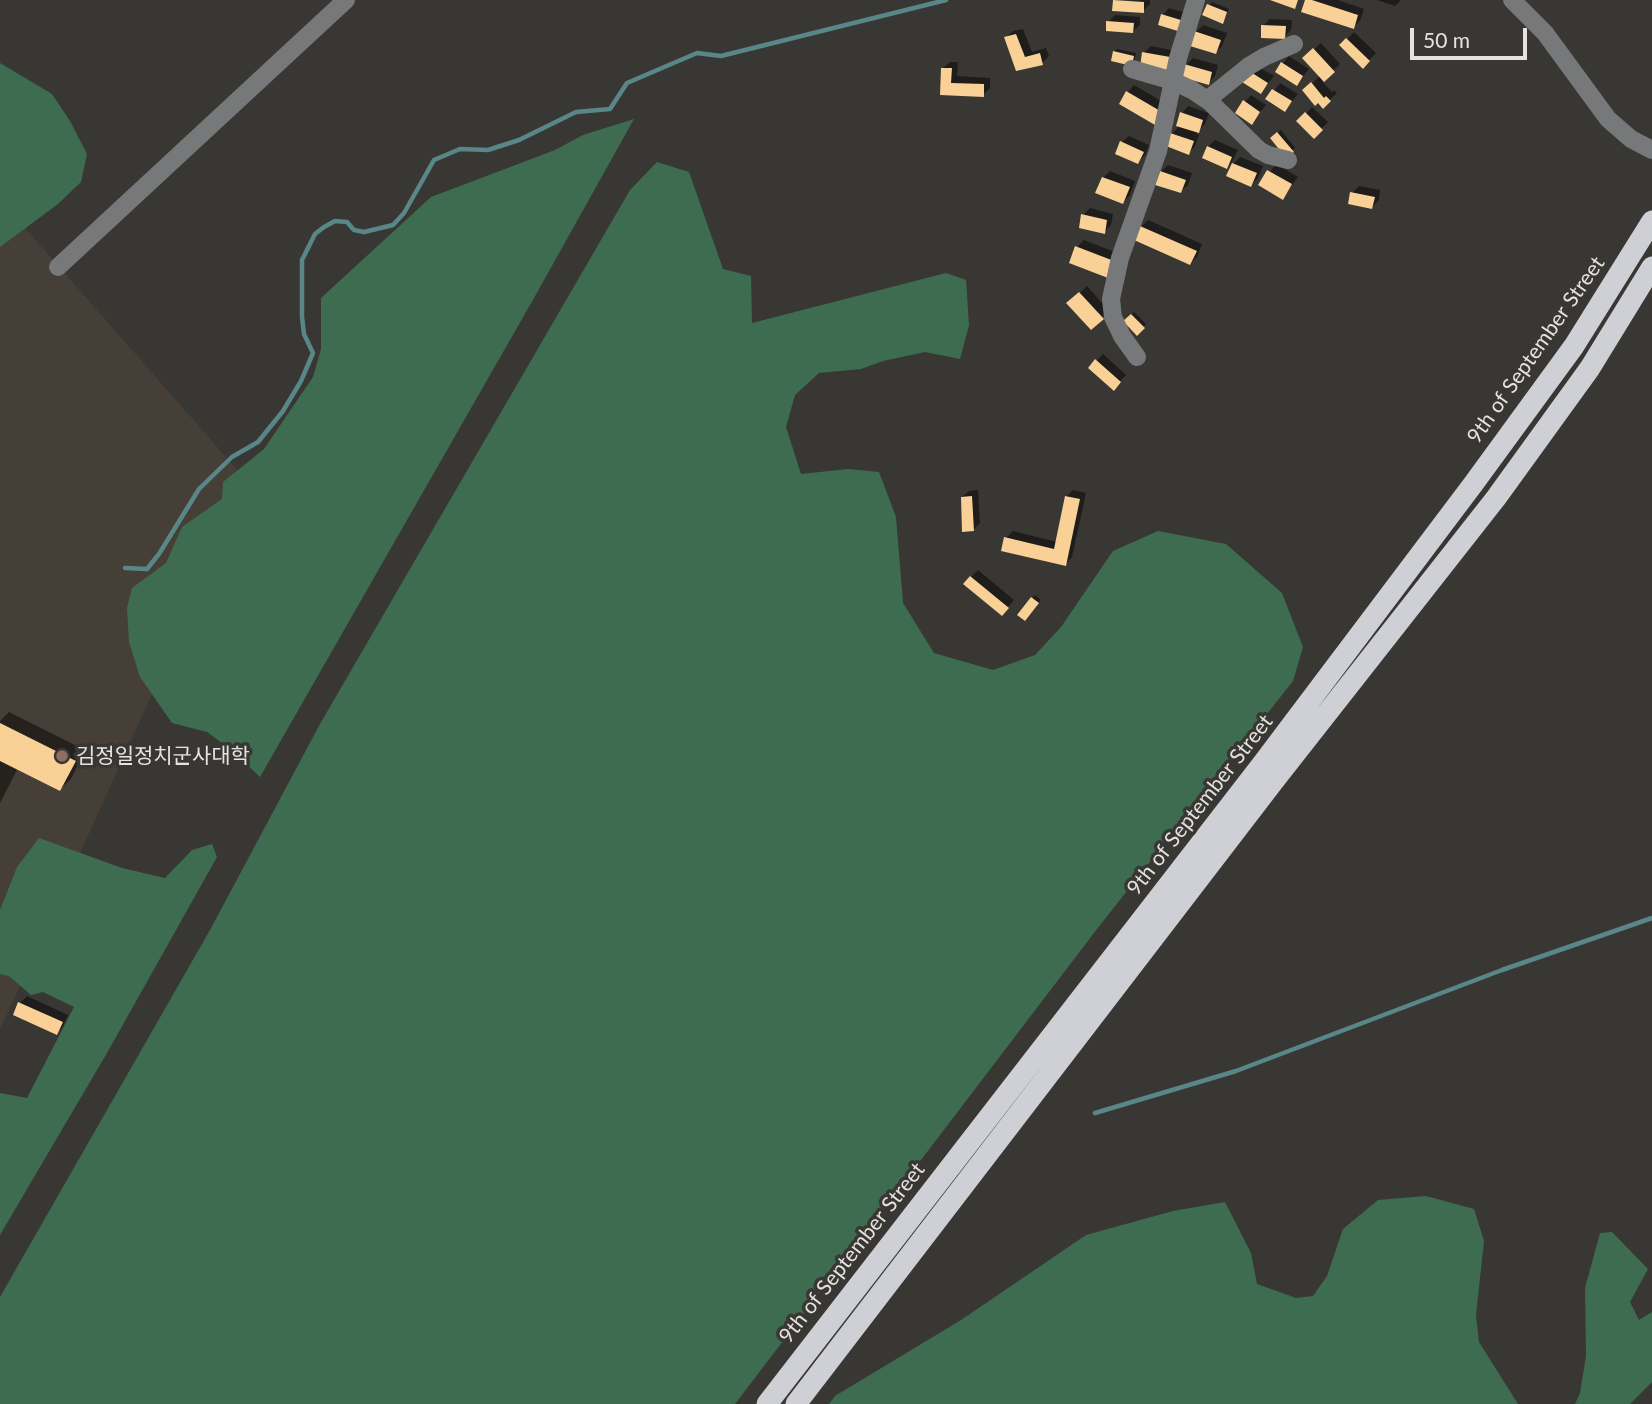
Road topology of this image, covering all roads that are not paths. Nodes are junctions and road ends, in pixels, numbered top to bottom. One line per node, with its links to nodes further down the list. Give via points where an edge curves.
1 (346, 0): 11 (street)
2 (1196, 0): 6 (street)
3 (1512, 0): 8 (street, via 1545,33 1608,119)
4 (1294, 44): 7 (street, via 1264,57)
5 (1132, 69): 6 (street)
6 (1173, 81): 7 (street); 13 (street, via 1158,151 1120,258 1111,299 1113,317)
7 (1207, 100): 9 (street, via 1259,150)
8 (1652, 150)
9 (1288, 160)
10 (1652, 221): 14 (highway, 9th of September Street, via 1574,346 1474,483)
11 (58, 267)
12 (1652, 267): 15 (highway, 9th of September Street, via 1590,368 1496,498)
13 (1137, 357)
14 (766, 1404)
15 (796, 1404)

